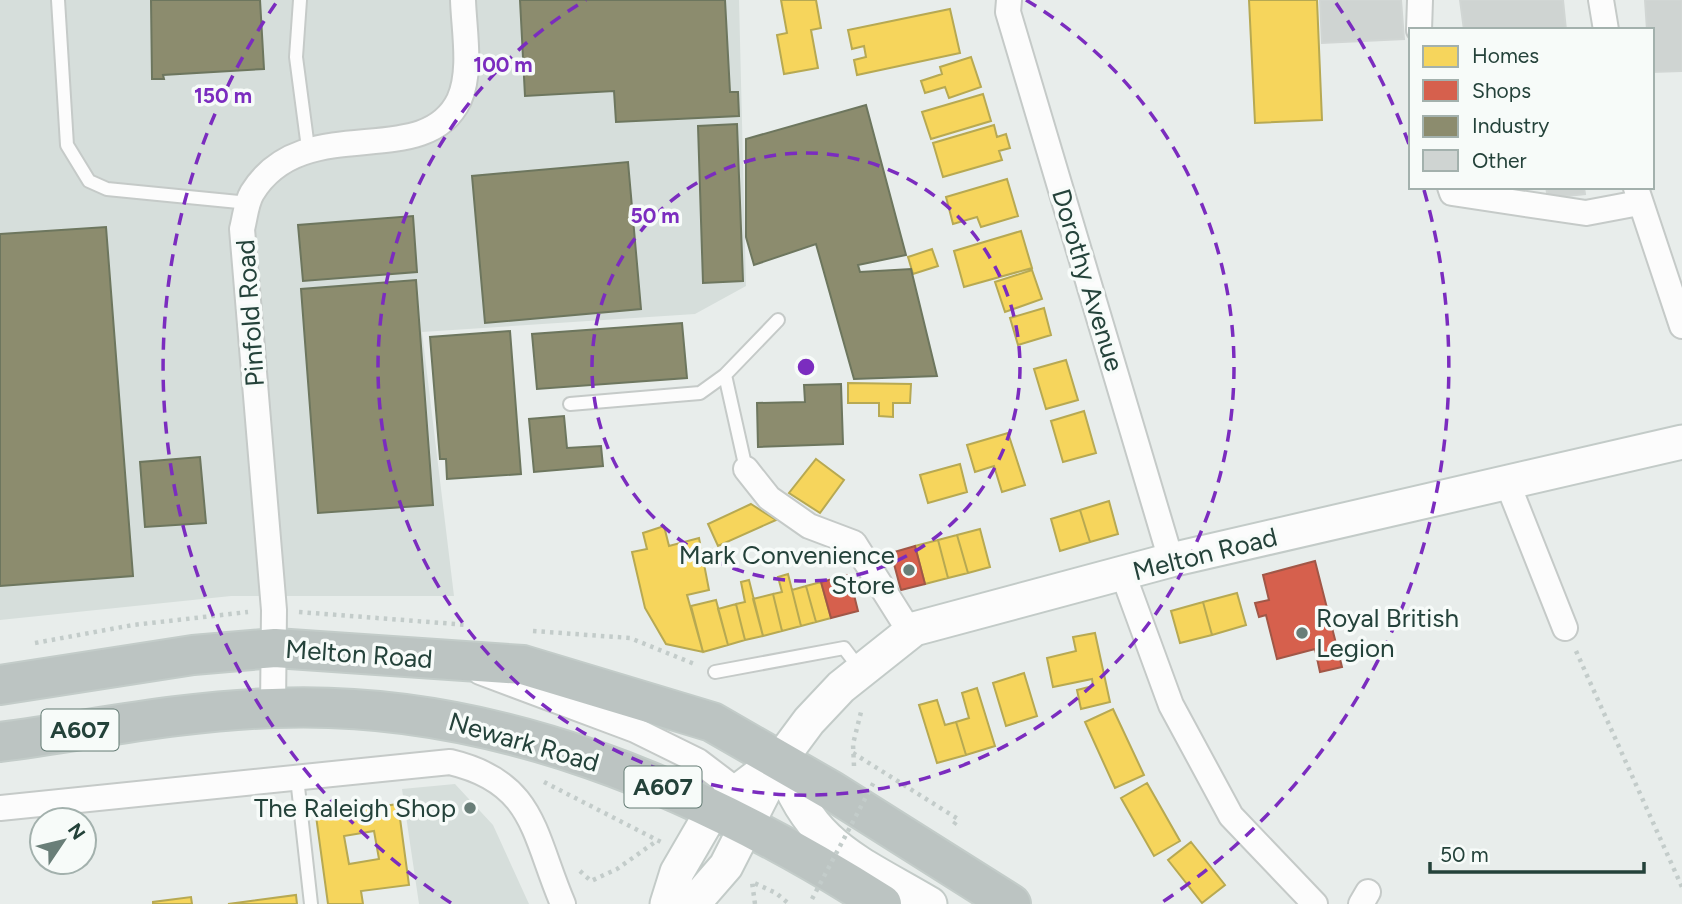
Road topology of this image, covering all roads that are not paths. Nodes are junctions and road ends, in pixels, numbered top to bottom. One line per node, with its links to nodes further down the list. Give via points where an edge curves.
1 (58, 0): 12 (lane, via 67,145 89,181 107,189)
2 (300, 0): 9 (lane, via 296,57)
3 (463, 0): 9 (street, Pinfold Road, via 466,70 459,100 443,122 424,135)
4 (1009, 0): 20 (street, Dorothy Avenue, via 1008,12)
5 (1420, 0): 7 (street)
6 (1601, 0): 8 (street)
7 (1419, 28)
8 (1606, 28)
9 (308, 148): 12 (street, Pinfold Road, via 272,169)
10 (1451, 189): 11 (street, via 1452,193 1586,213)
11 (1637, 195): 14 (street)
12 (248, 203): 24 (street, Pinfold Road, via 242,229)
13 (778, 320): 15 (lane)
14 (1682, 326)
15 (724, 375): 16 (lane, via 700,393); 18 (lane)
16 (570, 404)
17 (1682, 442): 19 (street, Melton Road)
18 (746, 469): 23 (street, via 769,498 809,526 854,543)
19 (1507, 482): 20 (street, Melton Road); 22 (street)
20 (1171, 560): 21 (street, Melton Road)
21 (1123, 574): 23 (street, Melton Road, via 969,612); 43 (street, via 1171,705 1230,816)
22 (1565, 628)
23 (910, 632): 26 (street, Melton Road)
24 (275, 648): 25 (highway, Melton Road / A607); 28 (highway, Melton Road / A607, via 179,656); 29 (street, Pinfold Road)
25 (443, 659): 32 (highway, Melton Road / A607, via 523,665 712,722); 35 (street, via 635,730 707,766)
26 (861, 671): 27 (lane, via 844,648); 32 (street, Melton Road, via 809,721)
27 (715, 672)
28 (0, 685)
29 (273, 708): 30 (highway, Melton Road / A607); 31 (highway, Melton Road / A607, via 160,717)
30 (426, 715): 35 (highway, Newark Road / A607, via 566,750)
31 (0, 742)
32 (780, 760): 35 (street, Melton Road); 41 (street, via 797,801 819,833); 42 (highway, A607)
33 (298, 778): 34 (street); 36 (lane); 37 (street, via 450,762 494,776 523,804)
34 (0, 807)
35 (731, 810): 38 (street, via 677,872); 39 (street, via 726,866); 40 (highway, Newark Road / A607)
36 (311, 904)
37 (563, 904)
38 (667, 904)
39 (693, 904)
40 (882, 904)
41 (930, 904)
42 (1011, 904)
43 (1315, 904)

